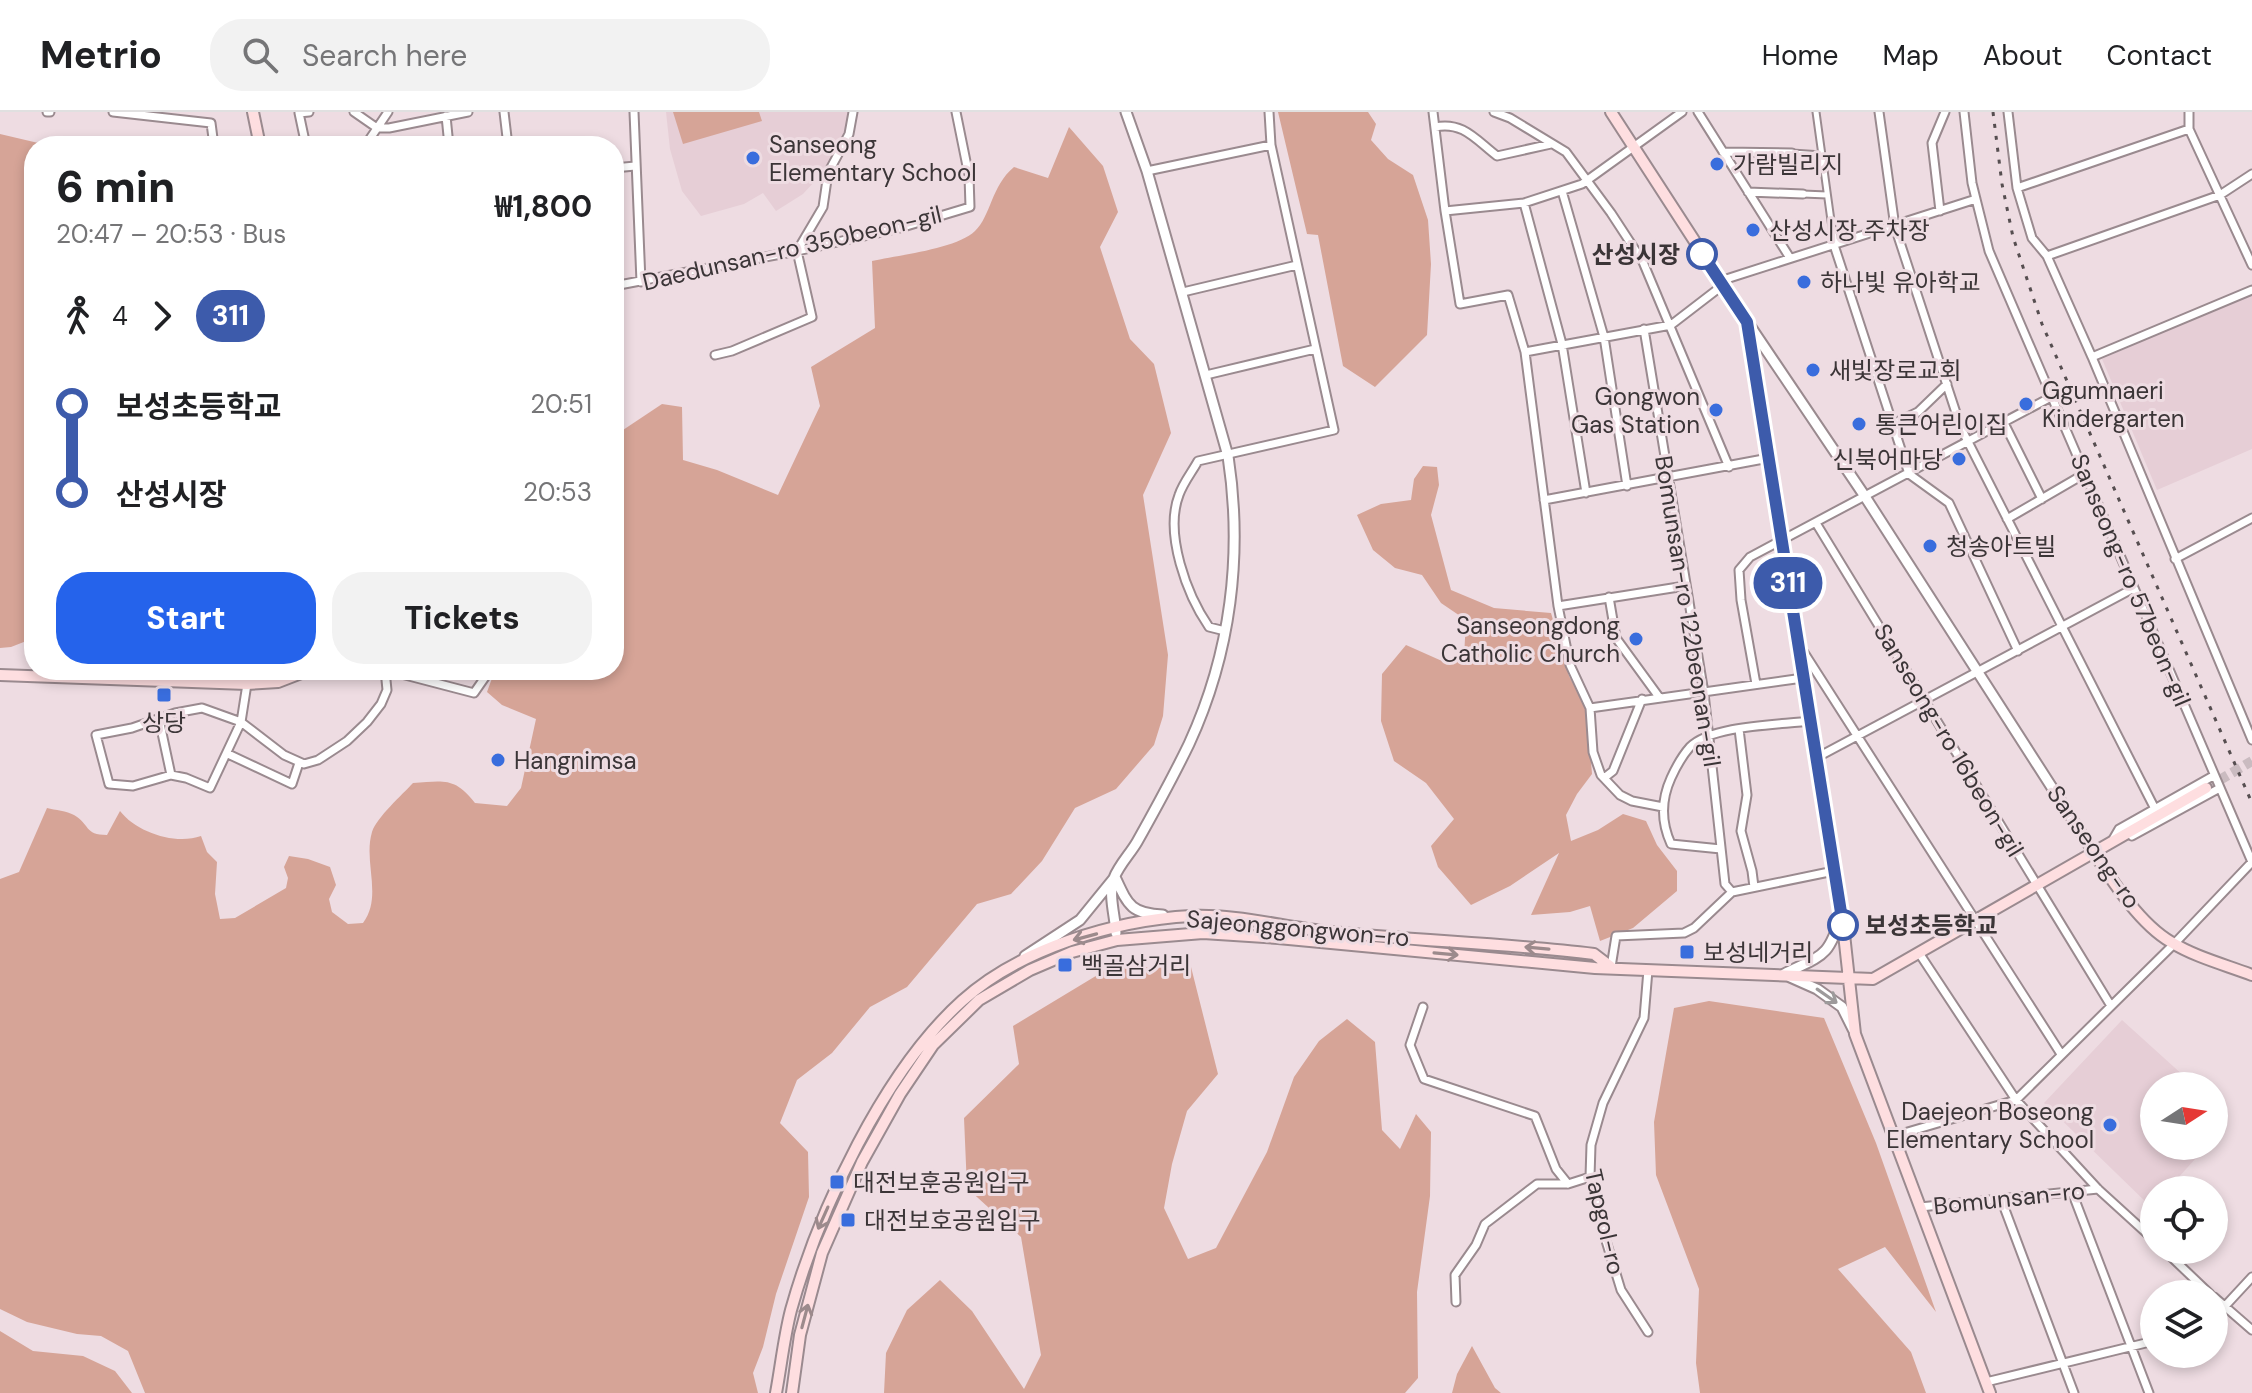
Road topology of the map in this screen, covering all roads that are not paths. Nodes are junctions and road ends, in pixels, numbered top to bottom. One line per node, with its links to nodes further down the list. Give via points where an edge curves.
1 (113, 112): 28 (street, via 211,123)
2 (253, 112): 29 (main road)
3 (309, 112): 30 (street, via 299,113)
4 (354, 112): 26 (street)
5 (388, 112): 26 (street)
6 (468, 112): 24 (street)
7 (504, 112): 33 (street)
8 (634, 112): 40 (street)
9 (853, 112): 58 (street, via 849,134 828,173 823,207)
10 (956, 112): 58 (street, Daedunsan-ro 350beon-gil, via 970,207)
11 (1126, 112): 42 (street)
12 (1269, 112): 35 (street)
13 (1433, 112): 25 (street)
14 (1494, 112): 34 (street)
15 (1611, 112): 36 (main road, Bomunsan-ro)
16 (1682, 112): 36 (street)
17 (1698, 112): 37 (street)
18 (1816, 112): 39 (street)
19 (1879, 112): 55 (street)
20 (1945, 112): 54 (street, via 1932,143)
21 (1964, 112): 51 (street, Sanseong-ro 57beon-gil)
22 (2008, 112): 45 (street)
23 (2189, 112): 27 (street)
24 (446, 116): 26 (street); 32 (street)
25 (1435, 127): 34 (street, via 1451,124 1466,131 1497,156); 53 (street)
26 (377, 128): 31 (street)
27 (2189, 129): 45 (street); 50 (street)
28 (213, 136)
29 (258, 136)
30 (304, 136)
31 (372, 136)
32 (448, 136)
33 (507, 136)
34 (1551, 144): 44 (street, via 1566,152)
35 (1271, 145): 42 (street); 61 (street)
36 (1633, 148): 44 (street); 64 (main road, Bomunsan-ro)
37 (1723, 152): 38 (street); 47 (street)
38 (1792, 153): 39 (street)
39 (1822, 155): 49 (street)
40 (635, 166): 41 (street); 63 (street)
41 (624, 167)
42 (1147, 171): 67 (street)
43 (2252, 174): 50 (street)
44 (1587, 179): 46 (street); 69 (street, via 1643,262)
45 (2017, 188): 59 (street, via 2032,238)
46 (1562, 191): 52 (street); 71 (street)
47 (1748, 192): 48 (street); 60 (street)
48 (1803, 194): 49 (street)
49 (1827, 195): 56 (street)
50 (2220, 195): 59 (street); 62 (street)
51 (1976, 199): 54 (street); 79 (street, Sanseong-ro 57beon-gil, via 1989,251)
52 (1524, 203): 53 (street); 72 (street)
53 (1445, 211): 74 (street, via 1460,304 1508,295)
54 (1940, 211): 55 (street)
55 (1895, 227): 57 (street); 78 (street)
56 (1833, 235): 57 (street)
57 (1834, 245): 60 (street); 81 (street)
58 (797, 251): 63 (street, Daedunsan-ro 350beon-gil); 75 (street, via 812,317)
59 (2047, 256): 76 (street)
60 (1790, 258): 64 (street)
61 (1297, 265): 67 (street); 73 (street)
62 (2252, 265)
63 (641, 282): 65 (street, Daedunsan-ro 350beon-gil)
64 (1722, 283): 68 (main road, Bomunsan-ro); 69 (street)
65 (624, 285)
66 (2252, 290): 76 (street)
67 (1183, 292): 77 (street)
68 (1747, 322): 84 (main road, Bomunsan-ro); 91 (street, Sanseong-ro)
69 (1671, 325): 70 (street); 85 (street)
70 (1644, 329): 71 (street); 88 (street, Bomunsan-ro 122beonan-gil)
71 (1604, 337): 72 (street); 89 (street)
72 (1562, 344): 74 (street); 90 (street)
73 (1315, 349): 77 (street); 83 (street, via 1334,430)
74 (1525, 352): 93 (street)
75 (715, 355)
76 (2092, 357): 98 (street)
77 (1206, 375): 83 (street)
78 (1947, 384): 81 (street, via 1918,412); 82 (street)
79 (2053, 396): 80 (street); 86 (street, Sanseong-ro 57beon-gil)
80 (2004, 423): 82 (street); 92 (street)
81 (1893, 424): 87 (street)
82 (1968, 443): 87 (street); 95 (street)
83 (1228, 456): 104 (street, via 1235,543); 104 (street, via 1198,461 1179,494 1175,513 1186,583 1209,627)
84 (1769, 458): 85 (street); 97 (main road, Bomunsan-ro)
85 (1729, 467): 88 (street)
86 (2086, 473): 92 (street); 100 (street, Sanseong-ro 57beon-gil)
87 (1909, 474): 91 (street); 106 (street, via 1949,503)
88 (1668, 477): 89 (street); 99 (street, Bomunsan-ro 122beonan-gil)
89 (1627, 486): 90 (street)
90 (1586, 493): 93 (street)
91 (1864, 495): 96 (street); 107 (street, Sanseong-ro)
92 (2042, 499): 95 (street)
93 (1544, 500): 102 (street)
94 (2252, 518): 98 (street)
95 (2007, 519): 103 (street)
96 (1816, 523): 97 (street); 121 (street, Sanseong-ro 16beon-gil)
97 (1781, 539): 105 (main road, Bomunsan-ro); 117 (street, via 1739,570)
98 (2175, 559): 129 (street)
99 (1685, 586): 101 (street); 118 (street, Bomunsan-ro 122beonan-gil)
100 (2134, 588): 103 (street); 134 (street, Sanseong-ro 57beon-gil)
101 (1609, 597): 102 (street); 119 (street, via 1616,638)
102 (1558, 606): 122 (street, via 1570,665)
103 (2063, 627): 106 (street); 139 (street)
104 (1225, 631): 144 (street, via 1190,742)
105 (1798, 643): 110 (main road, Bomunsan-ro); 128 (street)
106 (2018, 651): 107 (street)
107 (1978, 672): 121 (street); 142 (street, Sanseong-ro)
108 (0, 675): 109 (main road)
109 (24, 676)
110 (1803, 678): 117 (street); 124 (main road, Bomunsan-ro)
111 (137, 680): 116 (main road)
112 (283, 680): 116 (main road)
113 (386, 680): 132 (street, via 381,704 347,741 318,760)
114 (424, 680): 115 (street, via 474,693)
115 (483, 680)
116 (247, 684): 125 (street)
117 (1756, 684): 118 (street)
118 (1704, 693): 119 (street); 127 (street, Bomunsan-ro 122beonan-gil)
119 (1659, 697): 120 (street)
120 (1642, 699): 122 (street); 135 (street, via 1613,771)
121 (1924, 700): 128 (street); 145 (street, Sanseong-ro 16beon-gil)
122 (1590, 708): 135 (street, via 1593,752)
123 (159, 719): 125 (street, via 202,708); 133 (street); 133 (street, via 96,735 109,784 133,786)
124 (1810, 721): 126 (street); 131 (main road, Bomunsan-ro)
125 (241, 722): 130 (street); 132 (street)
126 (1739, 729): 127 (street); 146 (street, via 1747,795 1741,831)
127 (1710, 735): 138 (street, via 1692,745 1677,764); 141 (street, Bomunsan-ro 122beonan-gil)
128 (1859, 735): 131 (street); 150 (street)
129 (2252, 740)
130 (228, 754): 132 (street, via 292,784); 133 (street, via 210,788)
131 (1816, 758): 143 (main road, Bomunsan-ro)
132 (299, 763)
133 (171, 775)
134 (2213, 776): 137 (street, Sanseong-ro 57beon-gil); 139 (street)
135 (1604, 778): 138 (street, via 1632,801)
136 (2206, 788): 140 (main road, Sajeonggongwon-ro)
137 (2218, 789): 140 (street); 152 (street, Sanseong-ro 57beon-gil, via 2252,862)
138 (1663, 807): 141 (street, via 1671,844)
139 (2155, 809): 140 (street, via 2119,829)
140 (2111, 843): 142 (main road, Sajeonggongwon-ro)
141 (1721, 849): 147 (street, Bomunsan-ro 122beonan-gil, via 1725,884)
142 (2094, 853): 145 (main road, Sajeonggongwon-ro); 152 (main road, Sanseong-ro, via 2118,889)
143 (1834, 871): 146 (street); 148 (main road, Bomunsan-ro)
144 (1115, 877): 149 (street, via 1135,911); 151 (street, via 1111,895); 155 (street, via 1080,920)
145 (2037, 885): 150 (main road, Sajeonggongwon-ro); 160 (street, Sanseong-ro 16beon-gil)
146 (1754, 887): 147 (street)
147 (1732, 892): 154 (street, via 1684,933 1616,936)
148 (1841, 915): 157 (street, via 1825,952); 159 (main road, Bomunsan-ro)
149 (1190, 916): 151 (main road, Sajeonggongwon-ro, via 1163,918); 154 (main road, Sajeonggongwon-ro, one-way to 149, via 1594,954)
150 (1976, 920): 153 (main road, Sajeonggongwon-ro); 163 (street)
151 (1116, 934): 154 (main road, Sajeonggongwon-ro, one-way to 154, via 1203,933); 155 (main road, Sajeonggongwon-ro, one-way to 155, via 1038,952); 186 (main road, Sajeonggongwon-ro, one-way to 151, via 800,1335 822,1253 862,1162 933,1045 979,1000 1030,970)
152 (2174, 944): 158 (main road, Sanseong-ro); 160 (street)
153 (1919, 953): 159 (main road, Sajeonggongwon-ro, via 1873,979); 164 (street)
154 (1611, 967): 156 (main road, Sajeonggongwon-ro)
155 (1009, 968): 184 (main road, Sajeonggongwon-ro, one-way to 184, via 963,1000 923,1041 870,1125 814,1238 791,1312)
156 (1648, 970): 157 (main road, Sajeonggongwon-ro); 166 (street, Tapgol-ro, via 1644,1018 1603,1103 1591,1145)
157 (1784, 974): 159 (main road, Sajeonggongwon-ro); 162 (street, one-way to 162, via 1842,1007)
158 (2252, 975)
159 (1848, 979): 162 (main road, Bomunsan-ro)
160 (2111, 1006): 163 (street)
161 (1423, 1007): 167 (street, via 1410,1045 1424,1079 1535,1116 1556,1169)
162 (1855, 1034): 165 (main road, Bomunsan-ro)
163 (2061, 1054): 164 (street)
164 (2016, 1100): 165 (street); 168 (street)
165 (1894, 1136): 171 (main road, Bomunsan-ro)
166 (1590, 1177): 167 (street); 180 (street, Tapgol-ro, via 1621,1290)
167 (1568, 1184): 176 (street, via 1537,1184 1485,1224 1455,1275)
168 (2098, 1189): 169 (street, Bomunsan-ro); 172 (street)
169 (2072, 1192): 170 (street, Bomunsan-ro); 182 (street)
170 (2001, 1199): 171 (street, Bomunsan-ro); 183 (street)
171 (1920, 1207): 185 (main road, Bomunsan-ro)
172 (2140, 1227)
173 (2179, 1264): 175 (street)
174 (2252, 1277): 177 (street)
175 (2195, 1280)
176 (1456, 1302)
177 (2228, 1305)
178 (2228, 1310): 179 (street)
179 (2252, 1330)
180 (1648, 1332)
181 (2140, 1345): 182 (street)
182 (2131, 1347): 183 (street); 190 (street)
183 (2063, 1364): 185 (street); 189 (street)
184 (779, 1377): 186 (street); 187 (main road, Sajeonggongwon-ro)
185 (1986, 1382): 188 (main road, Bomunsan-ro)
186 (794, 1392)
187 (776, 1393)
188 (1990, 1393)
189 (2074, 1393)
190 (2149, 1393)

